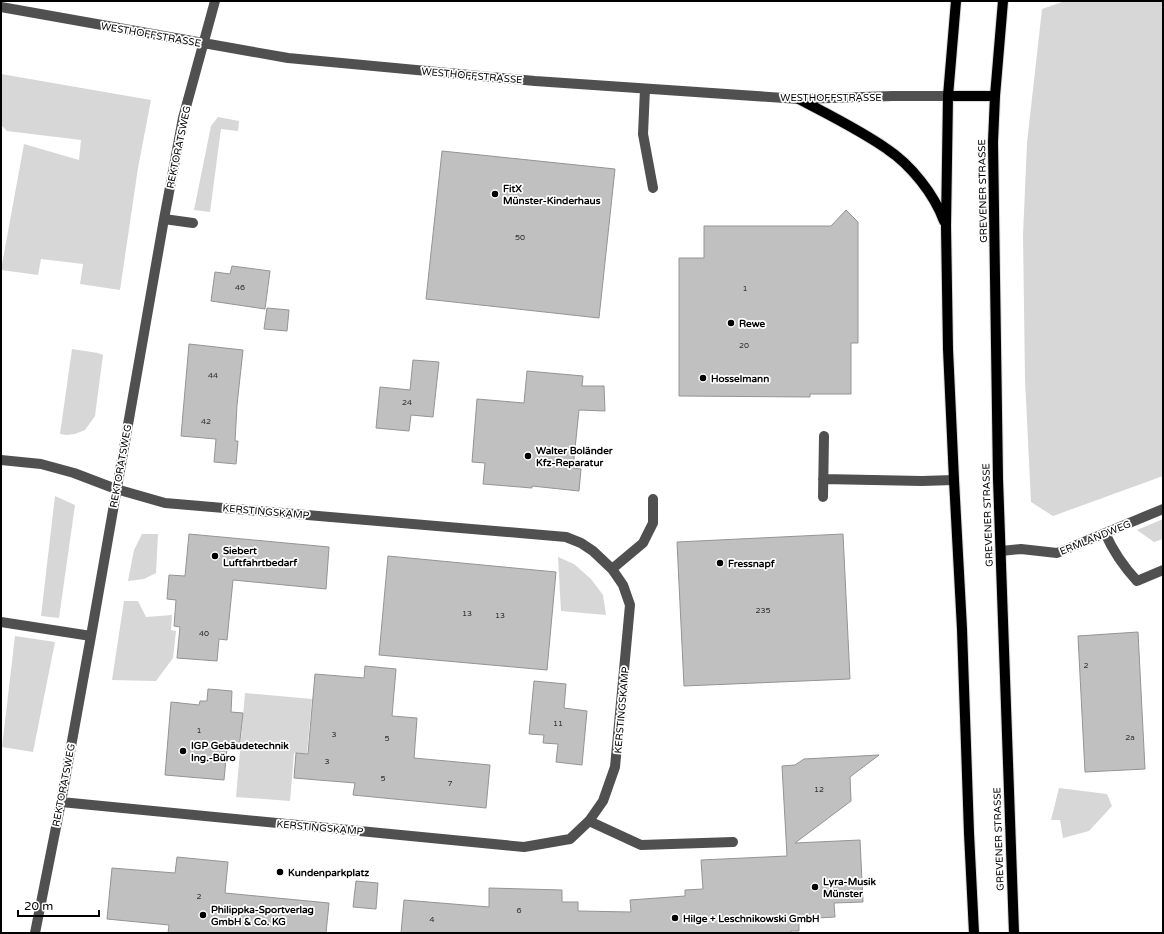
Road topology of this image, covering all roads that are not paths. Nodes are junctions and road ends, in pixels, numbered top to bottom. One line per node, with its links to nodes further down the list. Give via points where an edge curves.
1 (215, 1): 5 (street, REKTORATSWEG)
2 (956, 1): 7 (main road)
3 (1003, 1): 8 (main road, GREVENER STRASSE)
4 (1, 7): 5 (street, WESTHOFFSTRASSE)
5 (204, 43): 6 (street, WESTHOFFSTRASSE, via 288,58); 11 (street, REKTORATSWEG, via 183,118)
6 (644, 89): 9 (street, WESTHOFFSTRASSE); 10 (street, via 643,134)
7 (948, 96): 8 (main road); 9 (street, WESTHOFFSTRASSE); 13 (main road)
8 (995, 96): 23 (main road, GREVENER STRASSE, via 993,142)
9 (799, 99): 13 (main road, via 889,150 921,181 940,211)
10 (653, 188)
11 (164, 219): 12 (street); 18 (street, REKTORATSWEG)
12 (193, 223)
13 (946, 226): 17 (main road)
14 (824, 436): 16 (street)
15 (1, 460): 18 (street, KERSTINGSKAMP, via 41,464)
16 (823, 478): 17 (street); 19 (street)
17 (954, 480): 32 (main road)
18 (116, 489): 24 (street, KERSTINGSKAMP, via 165,503 566,537 593,551); 27 (street, REKTORATSWEG)
19 (823, 496)
20 (653, 499): 24 (street, via 653,523 643,543)
21 (1163, 509): 22 (street, ERMLANDWEG)
22 (1105, 533): 23 (street, ERMLANDWEG, via 1057,553 1021,549); 25 (street, via 1126,570 1137,581)
23 (1000, 551): 33 (main road, GREVENER STRASSE)
24 (612, 569): 29 (street, KERSTINGSKAMP, via 623,585 630,613 615,767 603,801)
25 (1163, 570)
26 (1, 622): 27 (street)
27 (91, 636): 28 (street, REKTORATSWEG)
28 (60, 802): 29 (street, KERSTINGSKAMP, via 524,847 570,839); 31 (street, REKTORATSWEG)
29 (589, 821): 30 (street, via 642,845)
30 (733, 842)
31 (35, 933)
32 (974, 933)
33 (1014, 933)

